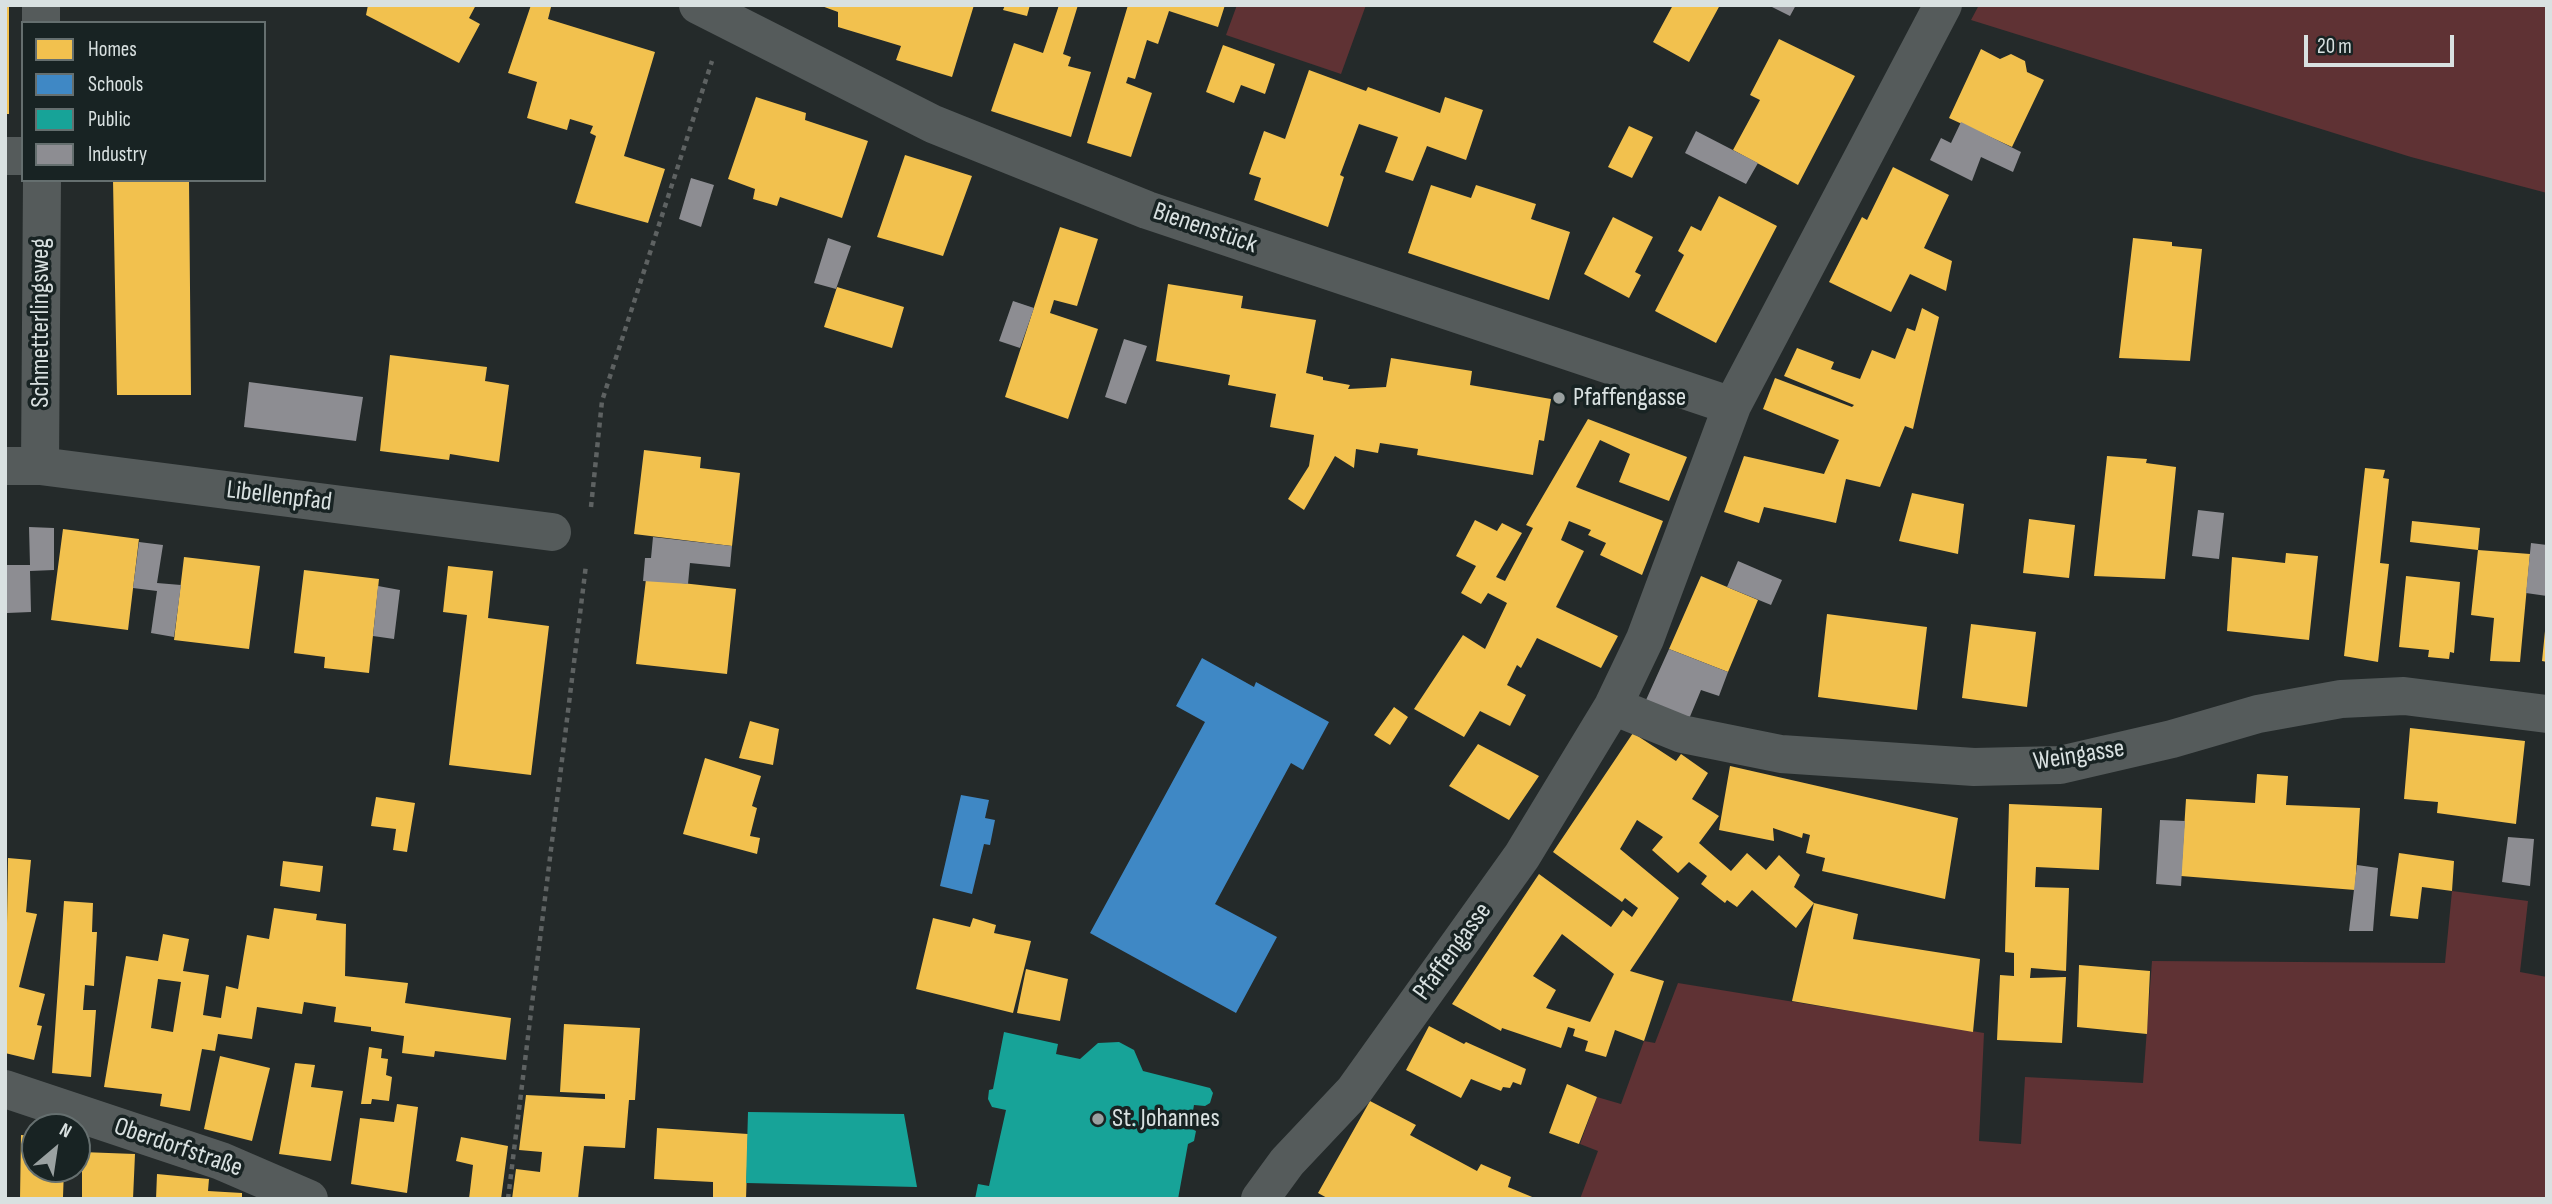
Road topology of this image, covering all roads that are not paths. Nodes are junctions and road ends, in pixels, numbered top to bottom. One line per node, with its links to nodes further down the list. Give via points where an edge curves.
1 (1942, 5): 4 (street, Pfaffengasse)
2 (711, 13): 4 (street, Bienenstück, via 933,124 1147,210)
3 (41, 182): 5 (street, Schmetterlingsweg)
4 (1732, 406): 7 (street, Pfaffengasse, via 1645,639)
5 (22, 466): 6 (street, Libellenpfad)
6 (552, 532)
7 (1613, 706): 8 (street, Weingasse, via 1682,734 1781,754 1974,767 2060,765 2258,714 2341,699 2404,696); 11 (street, Pfaffengasse, via 1522,856 1354,1091 1287,1162)
8 (2547, 713)
9 (5, 1089): 10 (street, Oberdorfstraße, via 221,1161)
10 (309, 1199)
11 (1260, 1199)

